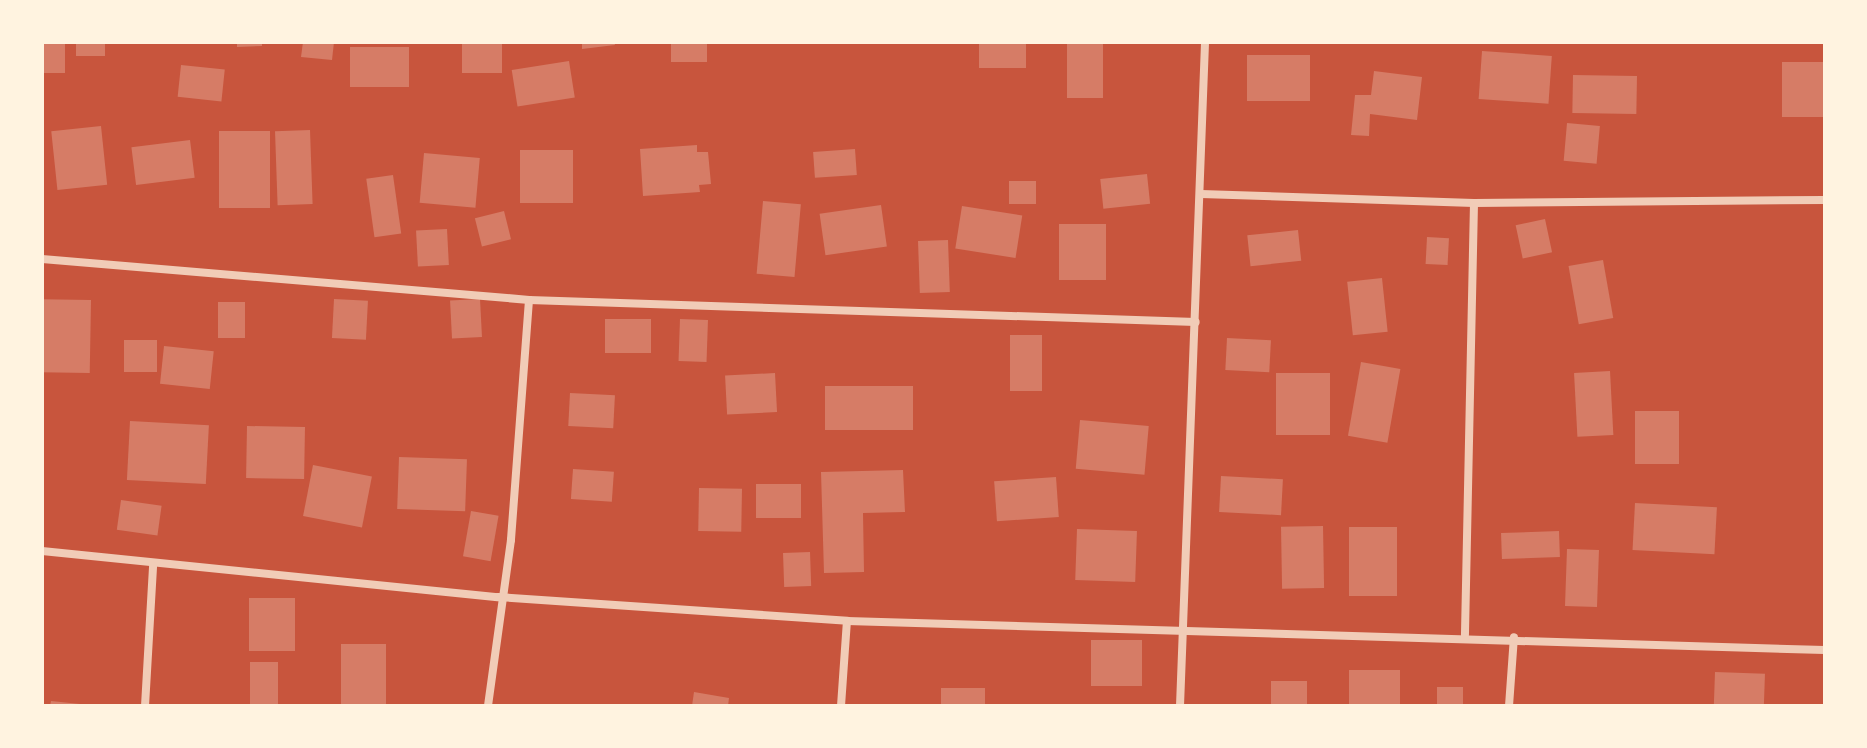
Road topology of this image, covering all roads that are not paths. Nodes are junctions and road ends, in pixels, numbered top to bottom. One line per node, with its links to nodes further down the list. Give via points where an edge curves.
1 (1205, 42): 2 (street)
2 (1201, 194): 4 (street); 7 (street)
3 (1825, 200): 4 (street)
4 (1474, 203): 13 (street)
5 (42, 259): 6 (street)
6 (529, 300): 7 (street); 10 (street, via 511,540)
7 (1196, 322): 12 (street)
8 (42, 551): 9 (street)
9 (153, 566): 10 (street); 16 (street)
10 (498, 597): 11 (street); 17 (street)
11 (847, 621): 12 (street); 18 (street)
12 (1184, 629): 13 (street); 19 (street)
13 (1465, 635): 14 (street)
14 (1514, 637): 15 (street); 20 (street)
15 (1825, 650)
16 (145, 706)
17 (488, 706)
18 (841, 706)
19 (1180, 706)
20 (1509, 706)

